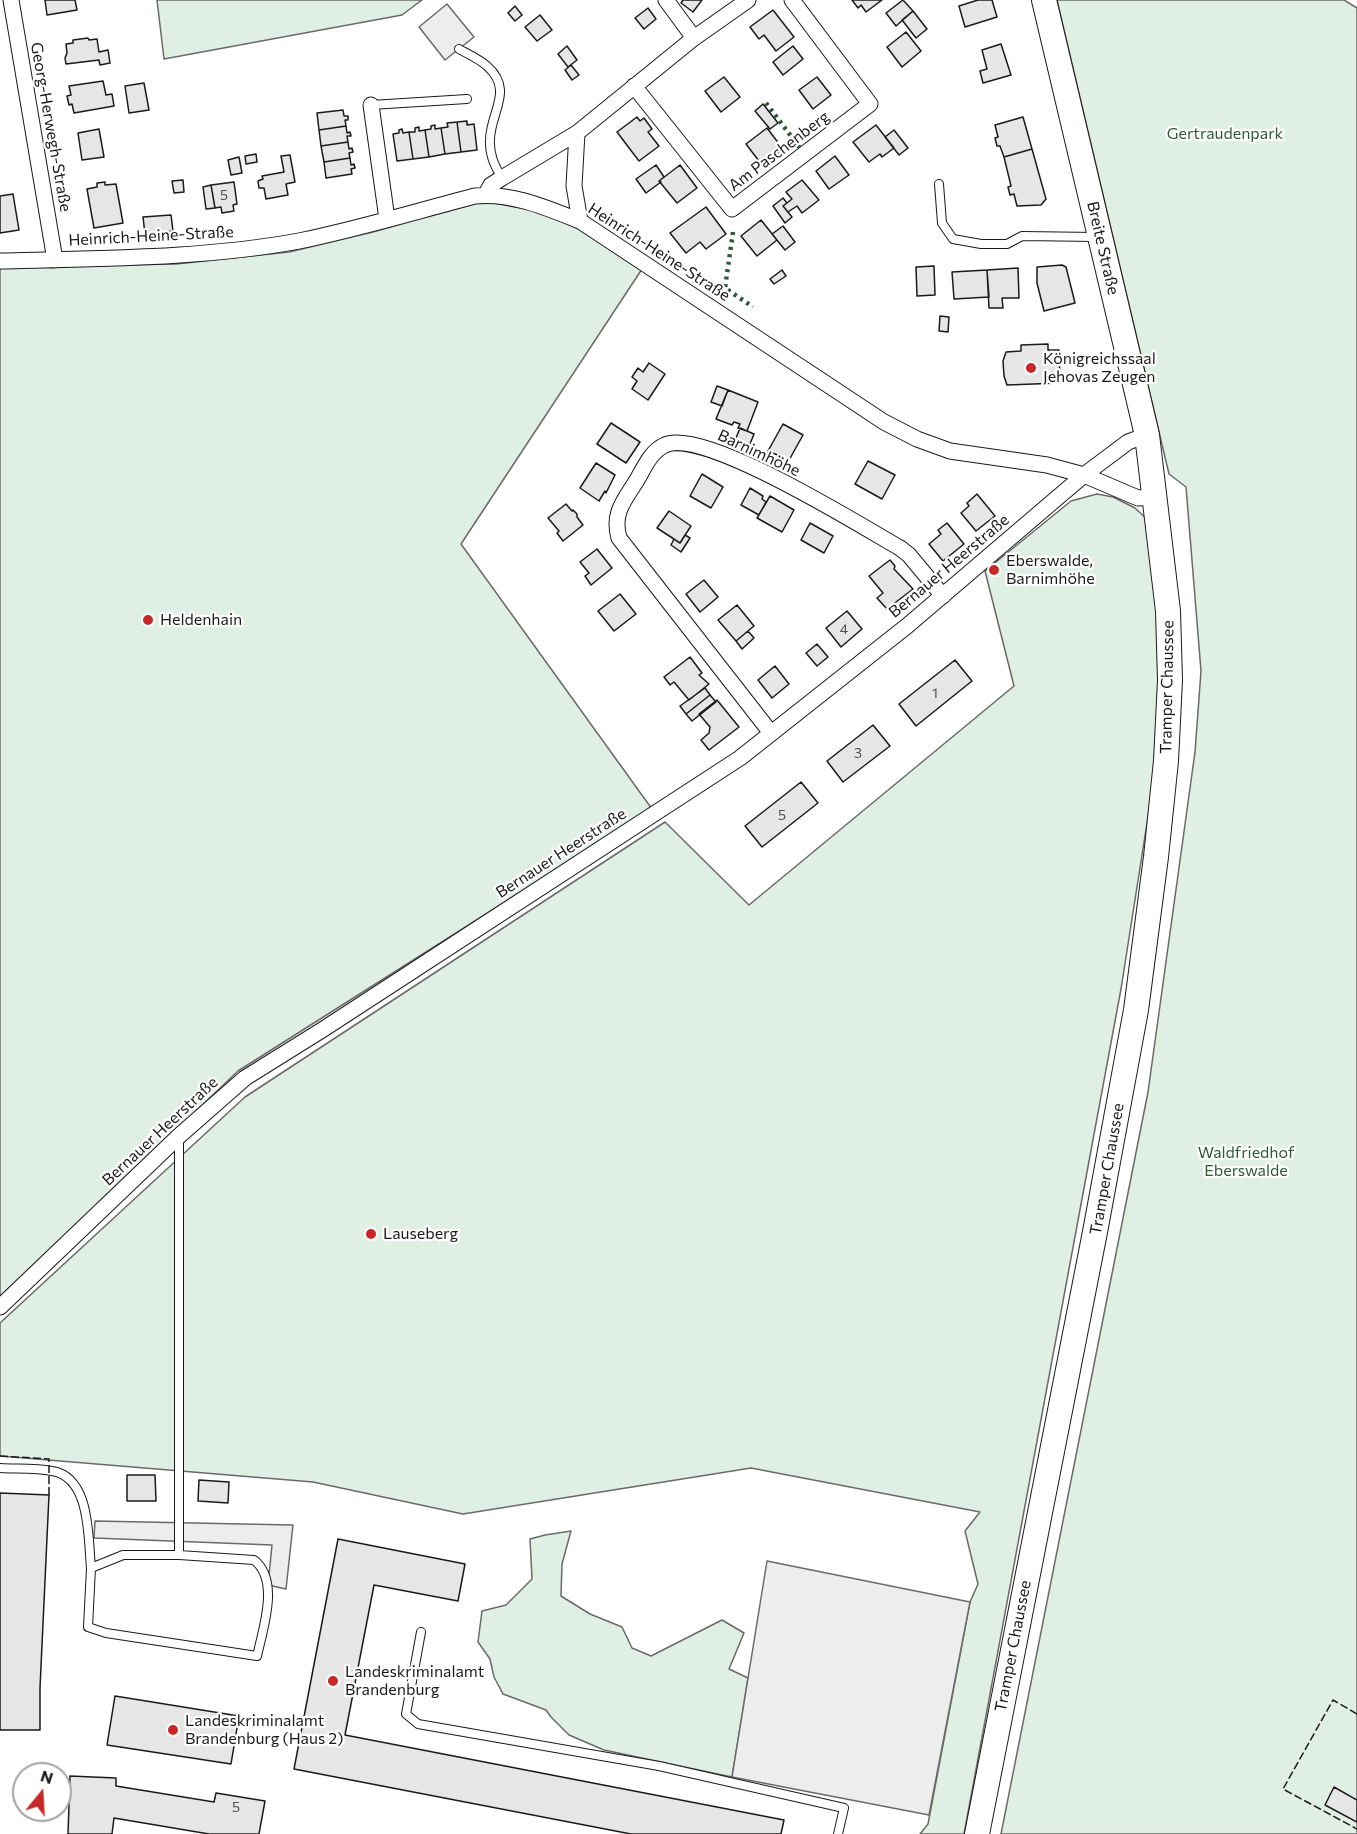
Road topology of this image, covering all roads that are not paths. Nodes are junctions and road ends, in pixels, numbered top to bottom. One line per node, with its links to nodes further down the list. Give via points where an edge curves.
1 (10, 0): 18 (street, Georg-Herwegh-Straße)
2 (666, 0): 6 (street)
3 (748, 0): 6 (street)
4 (792, 0): 8 (street, Am Paschenberg, via 870,104 732,209)
5 (1044, 0): 17 (main road, Breite Straße)
6 (694, 38): 8 (street)
7 (459, 49): 12 (lane, via 487,66 499,81 501,98 490,138 492,161)
8 (634, 86): 11 (street)
9 (467, 99): 10 (lane)
10 (371, 105): 15 (street)
11 (577, 133): 12 (street); 16 (street, via 574,186)
12 (502, 178): 14 (street)
13 (939, 184): 17 (lane, via 942,224 953,239 1007,244 1022,236)
14 (486, 194): 15 (street, Heinrich-Heine-Straße); 16 (street, Heinrich-Heine-Straße, via 533,203)
15 (387, 219): 18 (street, Heinrich-Heine-Straße, via 298,241 227,251)
16 (580, 221): 21 (street, Heinrich-Heine-Straße, via 884,422 917,439 950,451 1047,465)
17 (1100, 237): 20 (main road, Breite Straße)
18 (55, 260): 19 (street, Heinrich-Heine-Straße)
19 (0, 261)
20 (1147, 435): 21 (street, Bernauer Heerstraße, via 1128,442); 22 (main road, Breite Straße)
21 (1084, 475): 22 (street, Heinrich-Heine-Straße, via 1138,498); 23 (street, Bernauer Heerstraße)
22 (1156, 496): 32 (main road, Tramper Chaussee, via 1168,611 1170,680 1166,761 1139,986 1093,1244)
23 (943, 596): 24 (street, Bernauer Heerstraße); 24 (street, Barnimhöhe, via 900,548 764,472 700,446 666,444 653,455 618,510 615,526 619,538)
24 (771, 732): 25 (street, Bernauer Heerstraße, via 720,771 246,1078)
25 (179, 1136): 26 (street, Bernauer Heerstraße); 28 (lane)
26 (0, 1307)
27 (0, 1468): 29 (lane, via 54,1471 74,1483 84,1503)
28 (179, 1555): 29 (lane, via 123,1555); 29 (lane, via 254,1560 259,1564 268,1585 268,1606 258,1656 88,1627)
29 (91, 1568)
30 (421, 1632): 31 (lane, via 406,1714 418,1724 659,1766 807,1798 844,1808)
31 (838, 1834)
32 (977, 1834)

